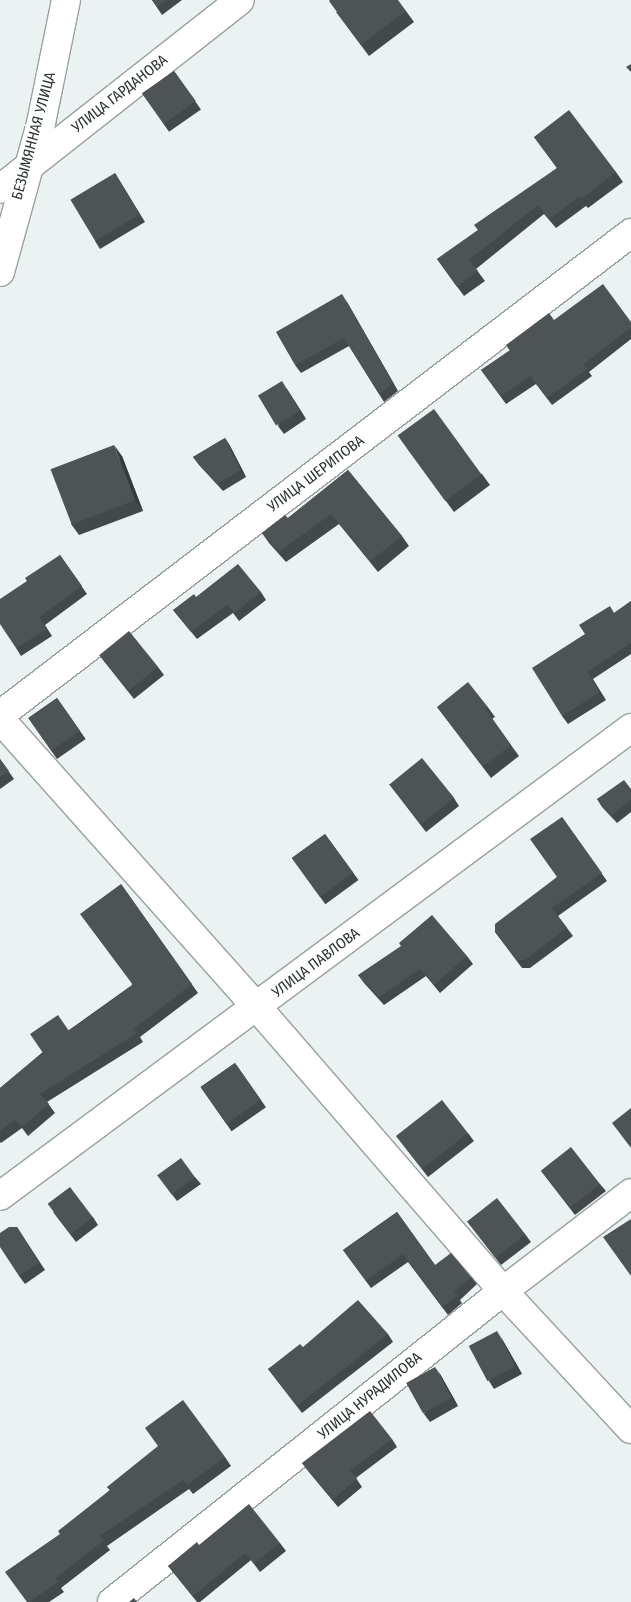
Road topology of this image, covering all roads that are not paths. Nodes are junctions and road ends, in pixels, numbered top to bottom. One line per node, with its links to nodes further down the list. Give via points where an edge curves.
1 (66, 0): 3 (street, БЕЗЫМЯННАЯ УЛИЦА, via 41,123)
2 (240, 0): 3 (street, УЛИЦА ГАРДАНОВА)
3 (28, 166): 4 (street, УЛИЦА ГАРДАНОВА); 5 (street, БЕЗЫМЯННАЯ УЛИЦА)
4 (0, 189)
5 (6, 218): 7 (street, БЕЗЫМЯННАЯ УЛИЦА)
6 (631, 233): 8 (street, УЛИЦА ШЕРИПОВА)
7 (0, 272)
8 (0, 715)
9 (0, 719): 11 (street)
10 (631, 728): 11 (street, УЛИЦА ПАВЛОВА)
11 (258, 1007): 13 (street, УЛИЦА ПАВЛОВА); 14 (street)
12 (631, 1193): 14 (street, УЛИЦА НУРАДИЛОВА)
13 (0, 1196)
14 (503, 1291): 15 (street); 16 (street, УЛИЦА НУРАДИЛОВА)
15 (631, 1429)
16 (112, 1602)

